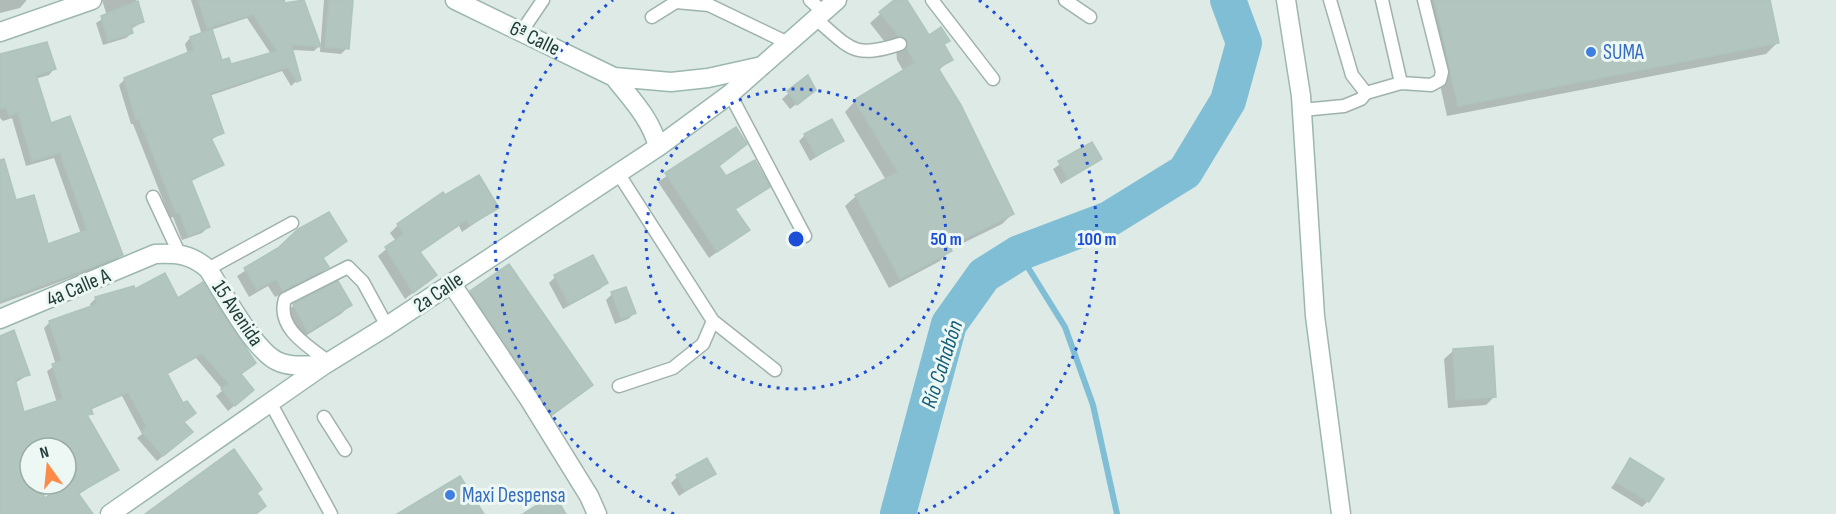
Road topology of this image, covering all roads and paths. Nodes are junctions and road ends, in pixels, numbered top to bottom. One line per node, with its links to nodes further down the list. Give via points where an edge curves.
1 (92, 0): 15 (main road)
2 (455, 0): 14 (main road, 6ª Calle)
3 (543, 0): 14 (lane)
4 (837, 0): 11 (main road, 2a Calle)
5 (932, 0): 20 (lane)
6 (1065, 0): 13 (lane)
7 (1286, 0): 24 (main road)
8 (1330, 0): 22 (lane, via 1352,75)
9 (1382, 0): 21 (lane)
10 (1424, 0): 21 (lane, via 1442,72 1440,80 1431,85)
11 (816, 10): 16 (main road, 2a Calle); 17 (lane, via 856,51 873,52)
12 (652, 17): 16 (lane, via 676,2 709,5)
13 (1090, 17)
14 (522, 31): 19 (main road, 6ª Calle)
15 (0, 32)
16 (788, 43): 18 (main road, 2a Calle)
17 (900, 44)
18 (764, 65): 19 (main road, 6ª Calle, via 671,82); 23 (main road, 2a Calle)
19 (614, 77): 25 (main road, 6ª Calle, via 654,129)
20 (993, 79)
21 (1401, 83): 22 (lane)
22 (1366, 93): 24 (lane, via 1344,106)
23 (730, 94): 25 (main road, 2a Calle); 29 (lane)
24 (1302, 110): 46 (main road, via 1315,316)
25 (658, 147): 26 (main road, 2a Calle)
26 (618, 173): 33 (main road, 2a Calle); 35 (lane)
27 (153, 197): 30 (lane)
28 (292, 223): 32 (lane)
29 (805, 236)
30 (179, 253): 31 (main road, 15 Avenida); 32 (main road, 15 Avenida)
31 (155, 254): 34 (main road, 4a Calle A)
32 (208, 269): 37 (main road, 15 Avenida, via 262,350 278,362)
33 (451, 283): 36 (main road, 2a Calle); 45 (main road, via 529,399)
34 (0, 319)
35 (712, 321): 38 (lane); 39 (lane, via 703,344 673,368)
36 (387, 326): 37 (main road, 2a Calle); 37 (lane, via 363,282 348,267 285,299 282,310 286,323)
37 (326, 363): 40 (main road, 2a Calle)
38 (775, 370)
39 (619, 386)
40 (270, 402): 43 (main road, 2a Calle); 44 (lane)
41 (324, 417): 42 (lane)
42 (345, 450)
43 (110, 514)
44 (332, 514)
45 (597, 514)
46 (1341, 514)

